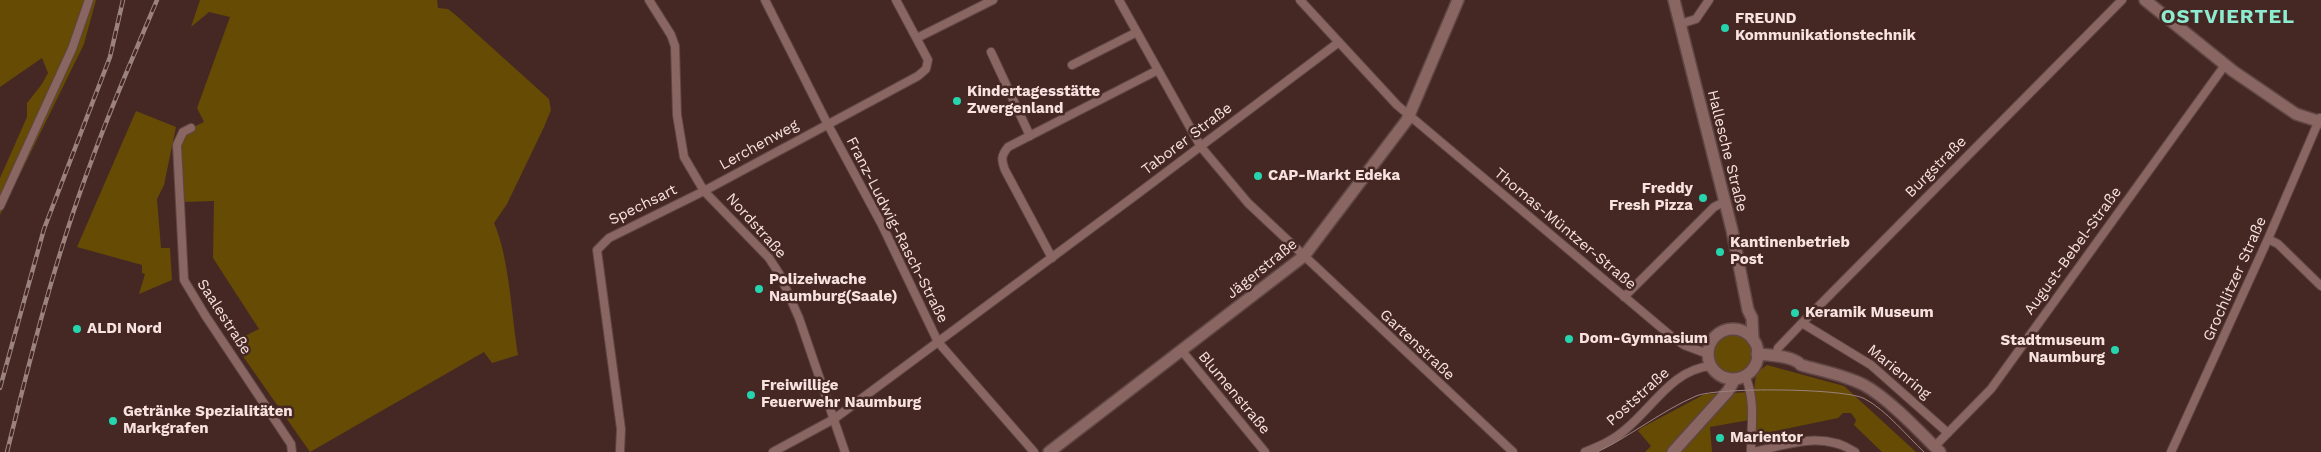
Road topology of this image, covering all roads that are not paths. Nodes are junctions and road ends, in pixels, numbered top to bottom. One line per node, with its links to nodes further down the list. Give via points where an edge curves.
1 (89, 0): 29 (street, via 72,49)
2 (649, 0): 27 (street, Spechsart, via 675,46 684,157)
3 (765, 0): 23 (street, Franz-Ludwig-Rasch-Straße)
4 (896, 0): 15 (street, Lerchenweg)
5 (993, 0): 15 (street)
6 (1119, 0): 14 (street, Gartenstraße)
7 (1300, 0): 16 (street, Thomas-Müntzer-Straße)
8 (1458, 0): 21 (main road, Jägerstraße)
9 (1674, 0): 13 (main road, Hallesche Straße)
10 (1709, 0): 13 (street, via 1696,19)
11 (2122, 0): 36 (street, Burgstraße)
12 (2145, 0): 19 (main road)
13 (1680, 24): 28 (main road, Hallesche Straße)
14 (1137, 32): 18 (street); 20 (street, Gartenstraße)
15 (917, 38): 23 (street, Lerchenweg, via 928,60 926,69)
16 (1339, 42): 21 (street, Thomas-Müntzer-Straße); 26 (street, Taborer Straße)
17 (991, 52): 25 (street)
18 (1072, 65)
19 (2225, 65): 22 (main road, via 2296,114); 49 (street, August-Bebel-Straße, via 1991,389)
20 (1158, 70): 25 (street); 26 (street, Gartenstraße)
21 (1409, 116): 31 (main road, Jägerstraße); 34 (street, Thomas-Müntzer-Straße)
22 (2320, 120): 30 (street, Grochlitzer Straße)
23 (827, 123): 27 (street, Lerchenweg); 39 (street, Franz-Ludwig-Rasch-Straße, via 882,225)
24 (191, 128): 51 (street, Saalestraße, via 183,132 176,145 184,280 291,444)
25 (1030, 136): 32 (street, via 1008,147 1001,159)
26 (1201, 147): 31 (street, Gartenstraße, via 1253,208); 32 (street, Taborer Straße)
27 (704, 190): 48 (street, Nordstraße, via 769,258 780,275 799,318); 52 (street, Spechsart, via 609,238 597,250 621,429)
28 (1724, 202): 34 (street, via 1714,207); 35 (main road, Hallesche Straße)
29 (0, 206)
30 (2268, 240): 33 (street, via 2278,244); 63 (street, Grochlitzer Straße)
31 (1304, 256): 40 (main road, Jägerstraße); 58 (street, Gartenstraße)
32 (1052, 258): 39 (street, Taborer Straße)
33 (2321, 286)
34 (1624, 297): 41 (street, Thomas-Müntzer-Straße, via 1679,342)
35 (1748, 310): 37 (main road); 38 (main road, Hallesche Straße, via 1752,318)
36 (1802, 323): 43 (street, Burgstraße, via 1778,348); 49 (street, Marienring, via 1871,365)
37 (1734, 329): 38 (main road); 41 (main road, via 1722,331 1715,337)
38 (1753, 340): 42 (main road)
39 (938, 342): 48 (street, Taborer Straße); 55 (street, Franz-Ludwig-Rasch-Straße)
40 (1182, 352): 56 (main road, Jägerstraße); 57 (street, Blumenstraße)
41 (1708, 354): 44 (main road)
42 (1758, 354): 43 (main road, Marienring); 46 (main road, via 1755,365)
43 (1779, 358): 50 (main road, Marienring, via 1797,359 1801,365 1866,386)
44 (1711, 366): 45 (main road); 59 (street, Poststraße, via 1680,376 1625,430)
45 (1719, 375): 46 (main road); 47 (main road, via 1722,382)
46 (1740, 377): 47 (main road); 61 (street, via 1753,400)
47 (1719, 399): 60 (main road)
48 (834, 419): 53 (street, Taborer Straße); 54 (street, Nordstraße)
49 (1948, 433): 50 (street, August-Bebel-Straße)
50 (1937, 449)
51 (292, 452)
52 (620, 452)
53 (773, 452)
54 (845, 452)
55 (1034, 452)
56 (1049, 452)
57 (1265, 452)
58 (1513, 452)
59 (1585, 452)
60 (1672, 452)
61 (1752, 452): 62 (street, via 1817,439 1829,440)
62 (1855, 452)
63 (2171, 452)

